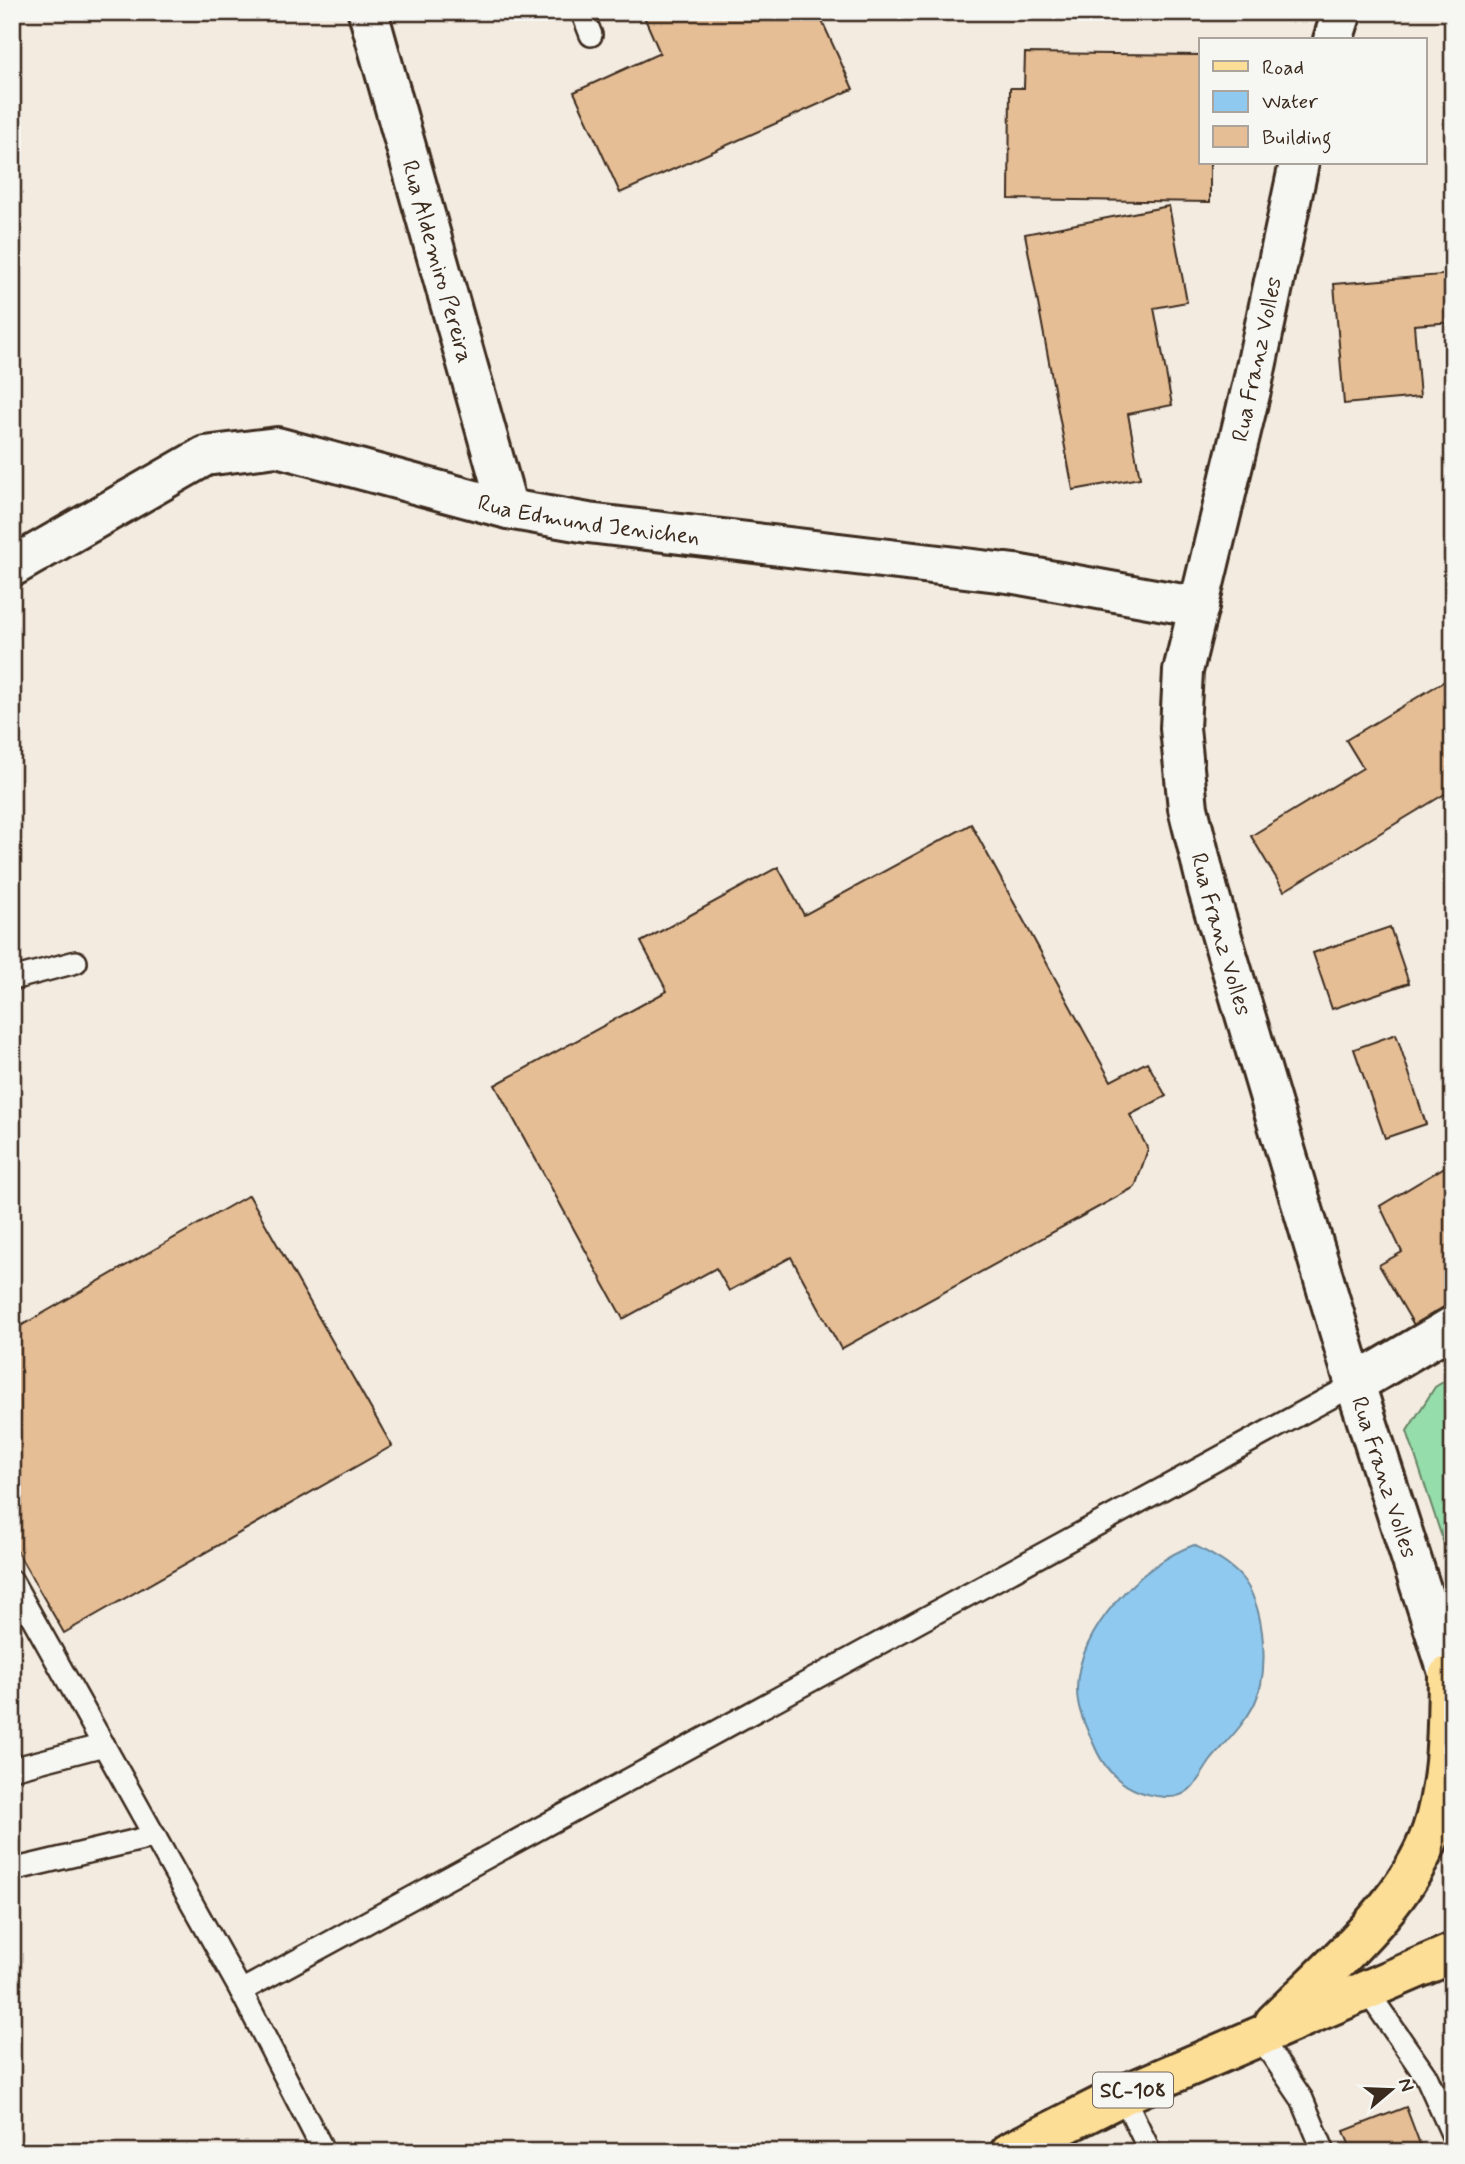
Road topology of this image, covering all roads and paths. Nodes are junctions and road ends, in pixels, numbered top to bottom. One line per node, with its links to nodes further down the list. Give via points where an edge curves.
1 (368, 12): 7 (street, Rua Aldemiro Pereira)
2 (582, 12): 4 (lane)
3 (1342, 12): 5 (street)
4 (591, 35)
5 (1334, 38)
6 (1299, 164): 9 (street, Rua Franz Volles)
7 (508, 509): 8 (street, Rua Edmund Jenichen, via 277,447 205,456); 9 (street, Rua Edmund Jenichen, via 657,534 1015,574)
8 (12, 567)
9 (1199, 607): 13 (street, Rua Franz Volles, via 1183,671 1180,728 1188,808 1208,890)
10 (76, 962): 11 (lane)
11 (12, 979)
12 (1453, 1326): 13 (street)
13 (1355, 1384): 15 (street, Rua Franz Volles); 21 (lane)
14 (13, 1585): 16 (lane)
15 (1450, 1682): 23 (main road, via 1445,1767 1431,1831 1409,1875 1382,1914)
16 (104, 1745): 17 (lane); 18 (lane)
17 (12, 1769)
18 (155, 1836): 19 (lane); 21 (lane)
19 (12, 1870)
20 (1453, 1954): 22 (main road, SC-108)
21 (241, 1991): 26 (lane)
22 (1367, 1991): 23 (main road, SC-108); 25 (lane, via 1426,2078)
23 (1260, 2037): 24 (main road, SC-108); 29 (lane, via 1302,2099)
24 (1123, 2095): 27 (main road, SC-108); 28 (lane)
25 (1453, 2136)
26 (324, 2152)
27 (1010, 2152)
28 (1150, 2152)
29 (1324, 2152)

